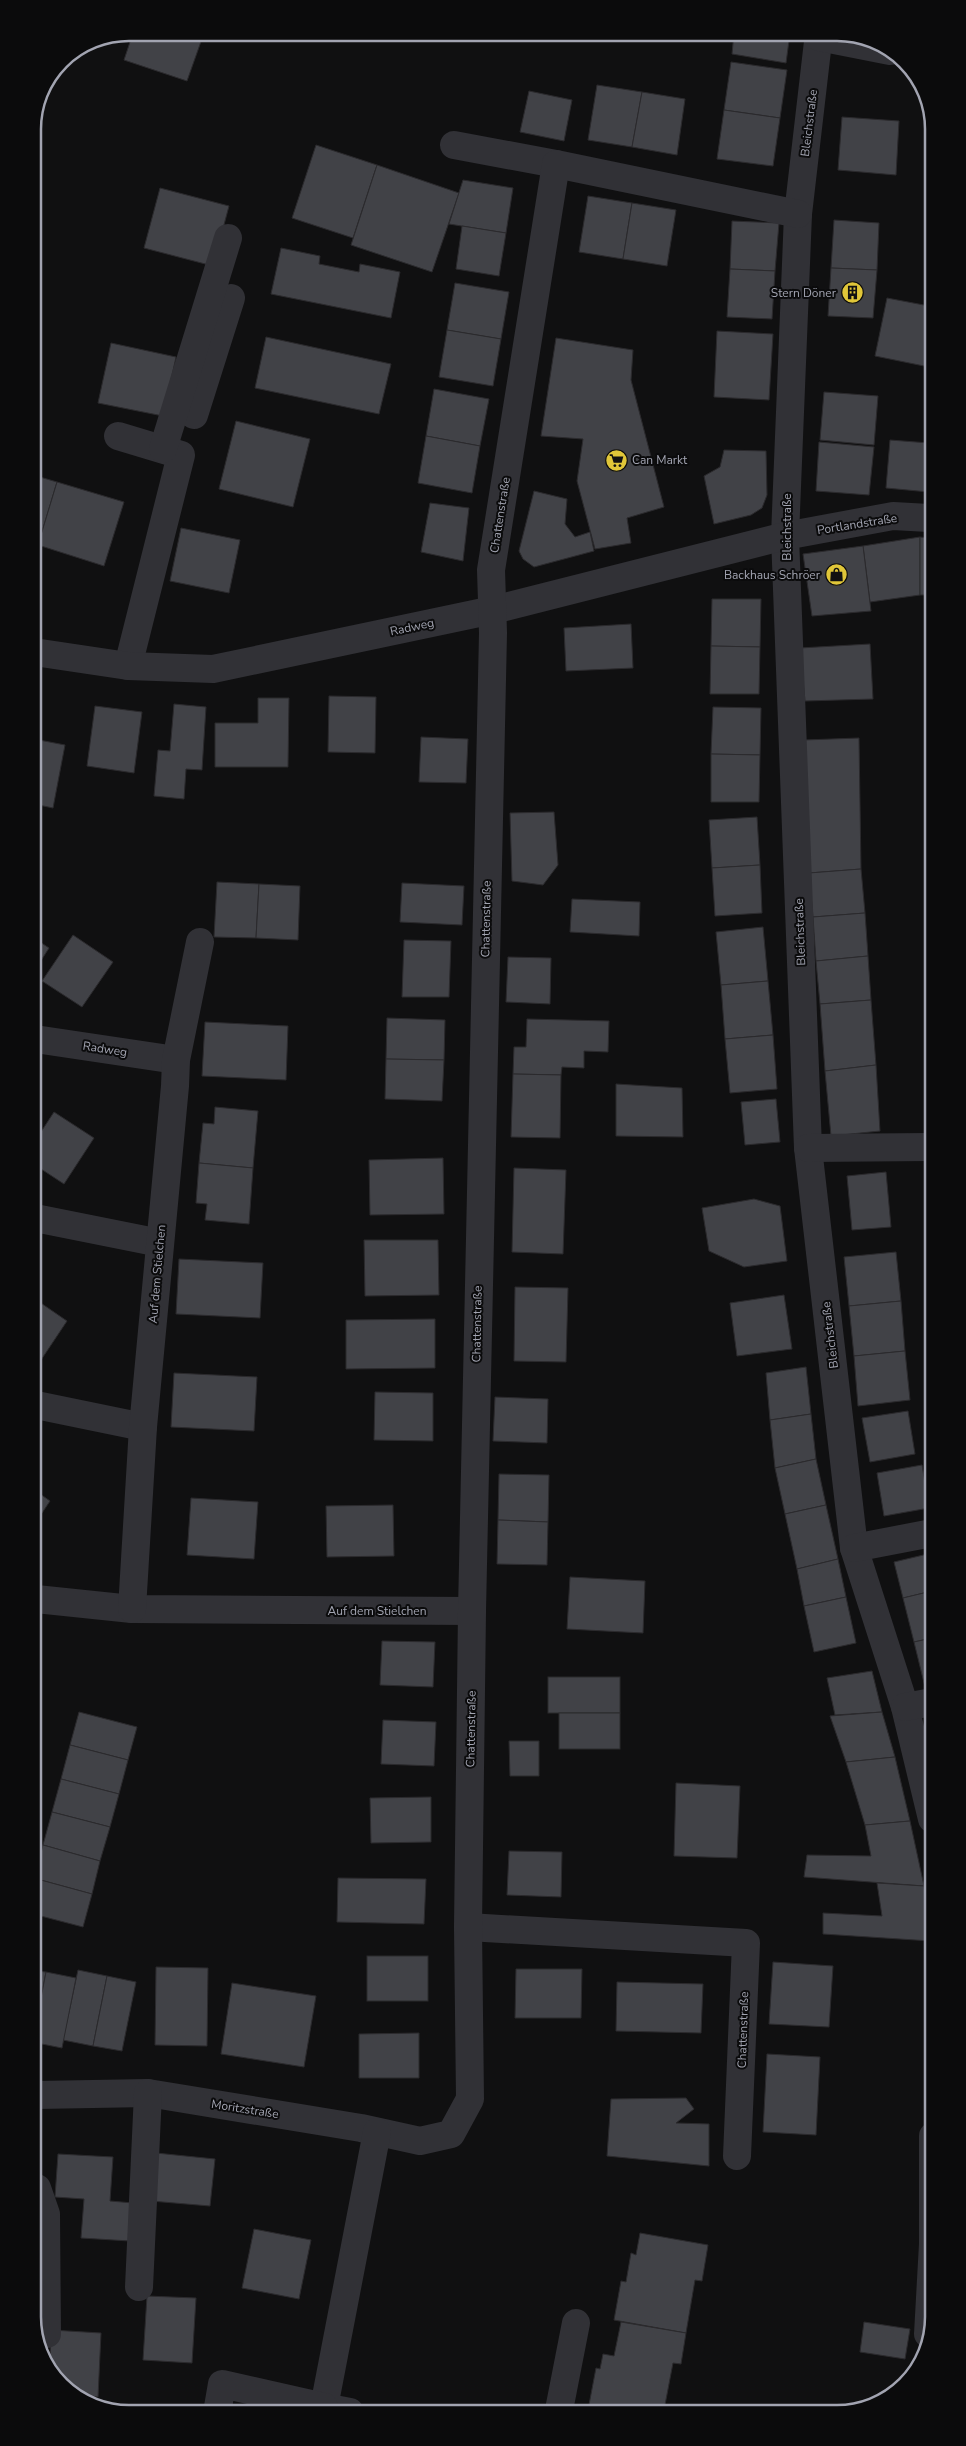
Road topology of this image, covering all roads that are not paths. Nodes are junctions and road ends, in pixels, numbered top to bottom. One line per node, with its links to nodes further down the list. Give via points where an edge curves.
1 (818, 41): 4 (street, Bleichstraße)
2 (454, 145): 3 (street)
3 (556, 164): 4 (street); 11 (street, Chattenstraße, via 491,570)
4 (798, 214): 10 (street, Bleichstraße)
5 (228, 238): 8 (street)
6 (231, 298): 8 (street)
7 (118, 436): 8 (street)
8 (172, 452): 13 (street)
9 (925, 518): 10 (street, Portlandstraße, via 893,516)
10 (785, 536): 11 (street, Radweg); 18 (street, Bleichstraße)
11 (493, 610): 13 (street, Radweg, via 214,669); 27 (street, Chattenstraße)
12 (41, 653): 13 (street, Radweg)
13 (128, 666)
14 (200, 942): 16 (street, Auf dem Stielchen)
15 (41, 1040): 16 (street, Radweg)
16 (176, 1060): 20 (street, Auf dem Stielchen)
17 (925, 1147): 18 (street)
18 (808, 1148): 24 (street, Bleichstraße)
19 (41, 1219): 20 (street)
20 (160, 1243): 22 (street, Auf dem Stielchen)
21 (41, 1406): 22 (street)
22 (143, 1427): 26 (street, Auf dem Stielchen)
23 (925, 1534): 24 (street)
24 (854, 1548): 29 (street, Bleichstraße)
25 (41, 1600): 26 (street, Auf dem Stielchen)
26 (132, 1609): 27 (street, Auf dem Stielchen)
27 (472, 1611): 31 (street, Chattenstraße)
28 (925, 1703): 29 (street)
29 (905, 1707): 30 (street, Bleichstraße)
30 (925, 1790)
31 (468, 1927): 35 (street, Chattenstraße, via 470,2099); 36 (street, Chattenstraße, via 746,1943)
32 (148, 2093): 33 (street, Moritzstraße); 34 (street, Moritzstraße); 38 (street)
33 (41, 2095)
34 (377, 2132): 35 (street, Moritzstraße, via 420,2141); 43 (street)
35 (451, 2134)
36 (737, 2156)
37 (41, 2200): 40 (street, via 46,2214)
38 (139, 2287)
39 (576, 2323): 44 (street)
40 (46, 2334)
41 (218, 2405): 42 (street, via 222,2384)
42 (319, 2405)
43 (338, 2405)
44 (560, 2405)

